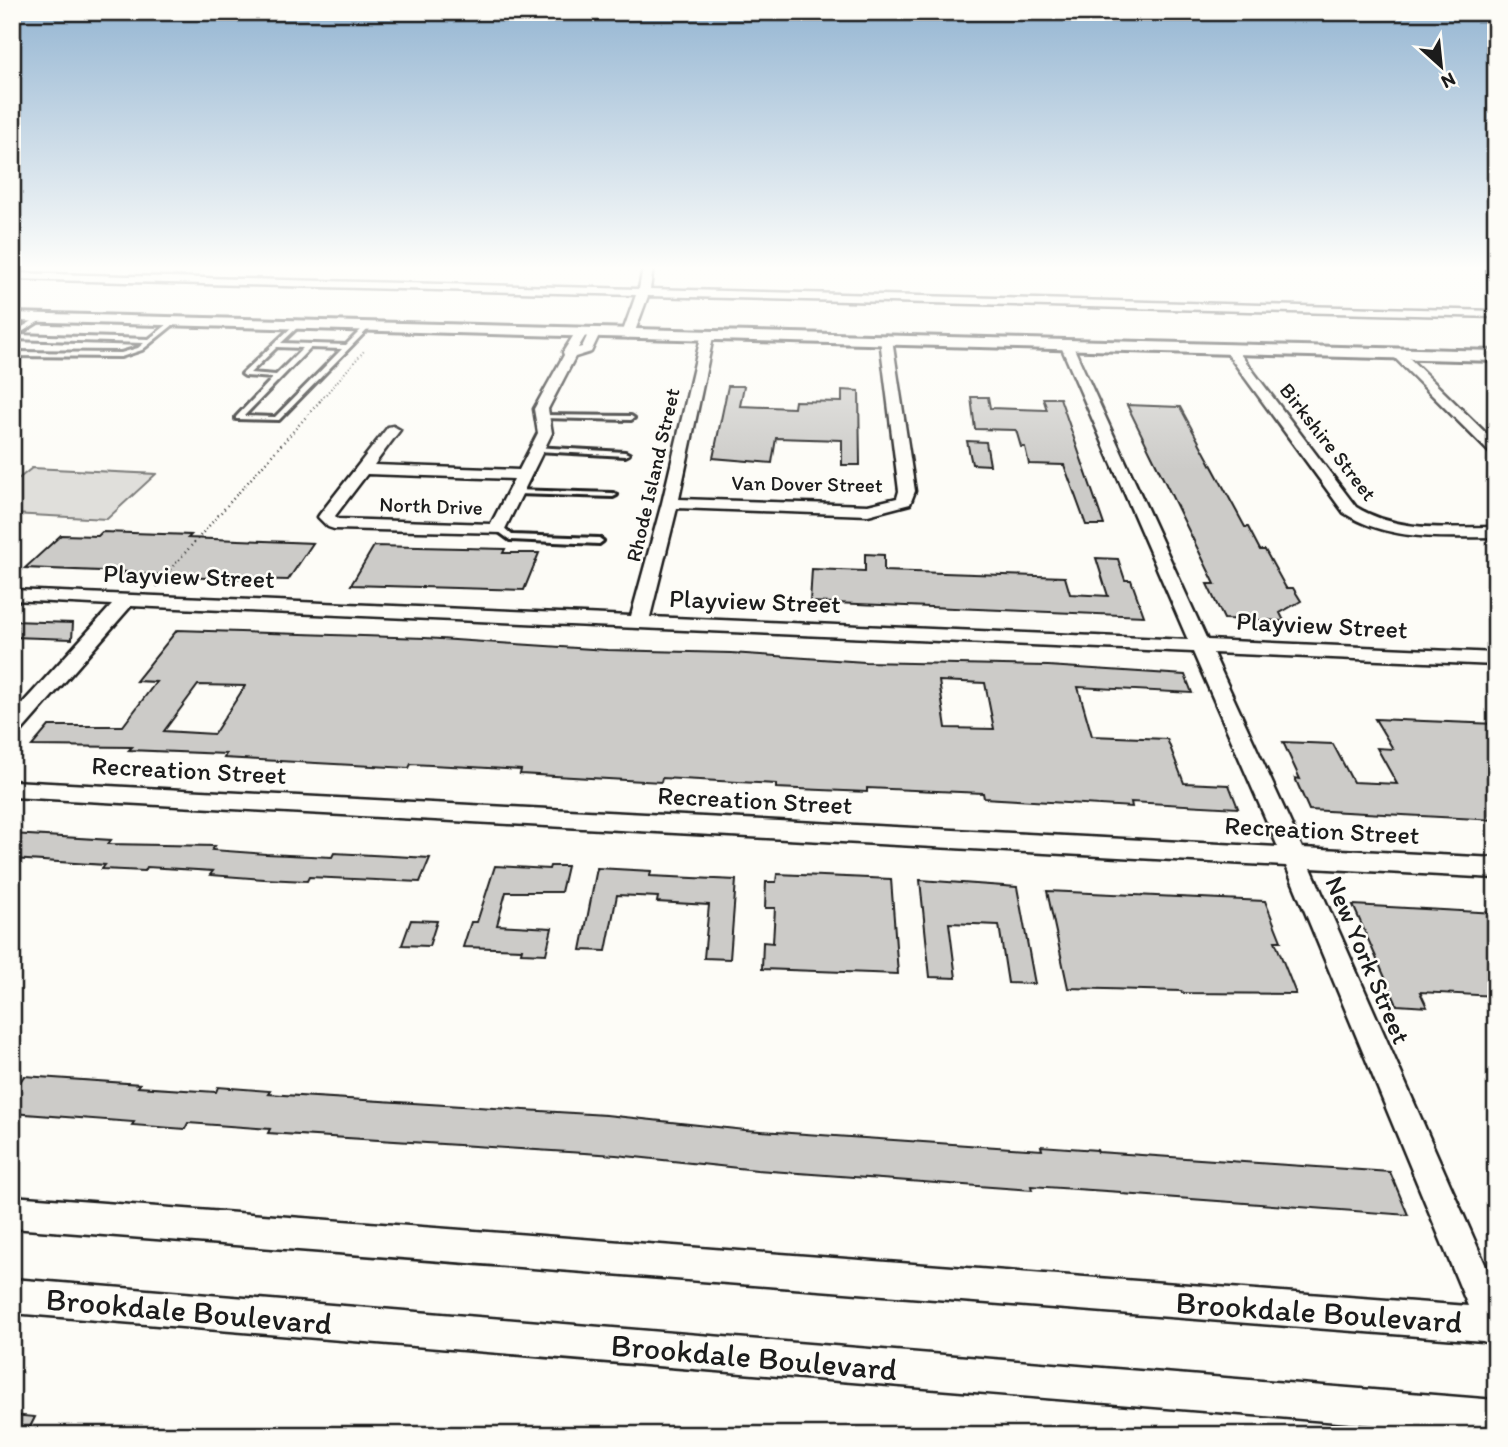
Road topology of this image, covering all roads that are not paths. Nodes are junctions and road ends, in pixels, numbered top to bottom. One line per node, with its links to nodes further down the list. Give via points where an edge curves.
1 (157, 336): 9 (lane)
2 (286, 336): 11 (lane)
3 (358, 336): 13 (lane)
4 (585, 336): 19 (street, North Drive, via 569,352 541,409)
5 (668, 336): 7 (street)
6 (12, 337): 9 (lane)
7 (707, 337): 8 (street); 29 (street, Rhode Island Street)
8 (886, 339): 10 (street); 29 (street, Van Dover Street, via 907,491 904,501 868,510)
9 (150, 341): 16 (lane, via 135,352 115,356)
10 (1066, 344): 14 (street); 36 (street, New York Street)
11 (276, 345): 12 (lane); 18 (lane, via 245,374)
12 (308, 346): 13 (lane); 18 (lane)
13 (347, 347): 18 (lane, via 277,419 238,418)
14 (1230, 349): 15 (street); 31 (street, Birkshire Street, via 1358,517 1394,529)
15 (1397, 353): 17 (street); 23 (street)
16 (12, 354)
17 (1496, 356)
18 (278, 377)
19 (542, 416): 20 (lane); 22 (street, North Drive, via 545,433)
20 (631, 418)
21 (393, 430): 25 (street, North Drive)
22 (537, 449): 24 (lane); 26 (street, North Drive)
23 (1496, 451)
24 (625, 454)
25 (363, 469): 26 (street); 30 (street, North Drive, via 326,517 334,524)
26 (524, 475): 27 (street, North Drive)
27 (516, 492): 28 (lane); 30 (street, North Drive)
28 (613, 495)
29 (670, 503): 35 (street, Rhode Island Street)
30 (498, 527): 32 (lane, via 510,537)
31 (1496, 532)
32 (599, 541)
33 (12, 595): 34 (street, Playview Street)
34 (134, 601): 35 (street, Playview Street); 38 (street)
35 (639, 622): 36 (street, Playview Street)
36 (1201, 646): 37 (street, Playview Street); 40 (street, New York Street)
37 (1496, 659)
38 (12, 729)
39 (12, 789): 40 (street, Recreation Street)
40 (1294, 857): 41 (street, Recreation Street); 44 (street, New York Street)
41 (1496, 868)
42 (12, 1212): 44 (street, Brookdale Boulevard)
43 (12, 1296): 45 (street, Brookdale Boulevard)
44 (1495, 1327)
45 (1496, 1418)

